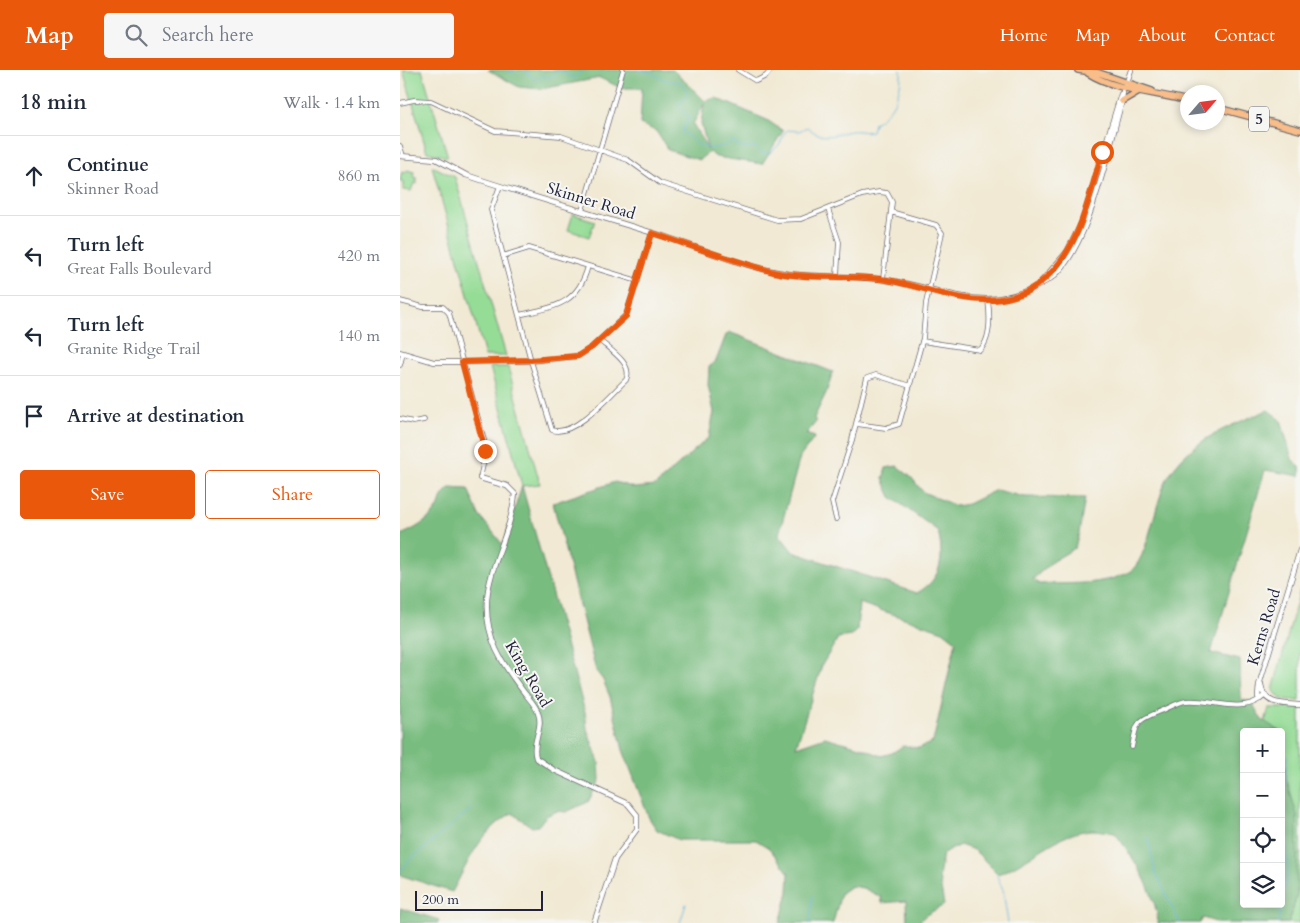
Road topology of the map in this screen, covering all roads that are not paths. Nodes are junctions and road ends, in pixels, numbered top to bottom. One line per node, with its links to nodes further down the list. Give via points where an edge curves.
1 (623, 70): 17 (street)
2 (738, 70): 3 (street, via 756,81)
3 (771, 70)
4 (1078, 70): 6 (main road)
5 (1131, 70): 7 (street)
6 (1088, 72): 7 (main road); 8 (main road)
7 (1128, 81): 8 (street); 10 (main road)
8 (1124, 89): 9 (main road); 12 (street, Skinner Road); 29 (street, Skinner Road, via 1082,222 1067,252)
9 (1139, 91): 10 (main road); 12 (main road)
10 (1157, 93): 11 (main road)
11 (1180, 99)
12 (1122, 100): 29 (street, Skinner Road, via 1087,222 1077,245 1060,269 1049,280)
13 (400, 103): 17 (street, via 431,101 496,131 560,136)
14 (1225, 110): 15 (main road, 5)
15 (1300, 130)
16 (400, 146): 18 (street)
17 (600, 150): 20 (street, via 628,160 660,183 778,220 800,219); 21 (street)
18 (401, 156): 19 (street, Skinner Road, via 436,159 466,175)
19 (500, 186): 21 (street, Skinner Road); 24 (street, via 491,210)
20 (828, 209): 22 (street, via 862,195 879,192 891,197); 26 (street, via 839,242)
21 (582, 212): 23 (street, Skinner Road)
22 (891, 212): 27 (street); 30 (street, via 936,225 941,230)
23 (652, 233): 26 (street, Skinner Road, via 774,272); 28 (street)
24 (503, 256): 25 (street, via 529,248); 33 (street)
25 (588, 266): 28 (street); 33 (street, via 584,284 566,300 554,307)
26 (837, 276): 27 (street, Skinner Road)
27 (883, 279): 30 (street, Skinner Road)
28 (638, 281): 34 (street, via 626,316)
29 (1039, 284): 31 (street, Skinner Road, via 1013,296)
30 (929, 290): 31 (street, Skinner Road); 35 (street)
31 (988, 300): 35 (street, via 990,316 980,350)
32 (400, 301): 38 (street, via 422,307 446,308)
33 (519, 314): 37 (street)
34 (599, 340): 37 (street, via 578,356); 37 (street, via 626,365 629,374 588,417 566,430 557,431 550,426)
35 (922, 341): 40 (street)
36 (402, 352): 38 (street, via 434,362); 39 (street)
37 (531, 360): 38 (street)
38 (462, 362): 44 (street, via 484,440 485,456)
39 (400, 365)
40 (910, 386): 43 (street, via 897,426 875,428); 43 (street, via 870,376)
41 (400, 419): 42 (street)
42 (424, 420)
43 (856, 424): 45 (street, via 832,502)
44 (480, 478): 50 (street, King Road, via 513,490 514,500 488,590 486,612 502,659 538,710 536,758 554,770 628,804 638,820 634,834 615,859)
45 (836, 519)
46 (1300, 550): 47 (street, Kerns Road, via 1261,683)
47 (1262, 697): 48 (street); 49 (street, via 1254,702 1228,705 1181,702 1140,721 1133,731)
48 (1300, 705)
49 (1132, 747)
50 (594, 923)

